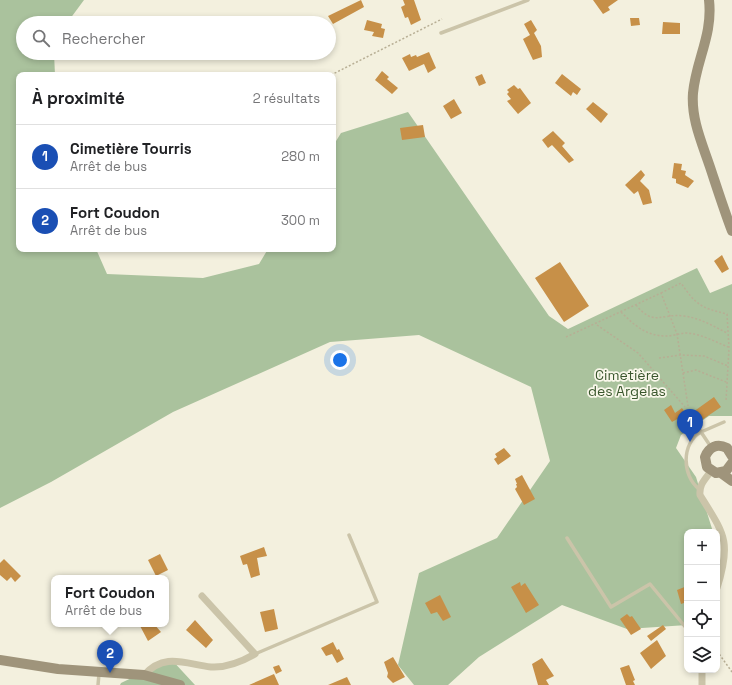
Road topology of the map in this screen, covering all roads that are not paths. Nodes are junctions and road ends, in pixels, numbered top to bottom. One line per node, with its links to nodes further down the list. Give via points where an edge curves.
1 (528, 0): 3 (lane)
2 (709, 0): 4 (street, via 710,23 695,77 694,110 697,129)
3 (441, 33)
4 (732, 231)
5 (689, 412): 7 (lane)
6 (724, 422): 7 (lane)
7 (701, 432): 9 (lane); 14 (lane, via 690,442 686,465 690,478)
8 (728, 444): 9 (street); 10 (street)
9 (711, 448): 12 (street, via 705,456 705,462)
10 (732, 455)
11 (732, 463): 12 (street, via 730,468)
12 (716, 472): 13 (street); 14 (street, via 701,483)
13 (732, 481)
14 (699, 489): 17 (street, via 700,495 724,534 727,545)
15 (349, 534): 20 (lane, via 377,602)
16 (567, 538): 19 (lane, via 611,608 650,584)
17 (720, 581)
18 (202, 596): 20 (street)
19 (684, 624)
20 (255, 654): 24 (street, via 229,666 212,667 171,661 150,668)
21 (0, 660): 22 (street)
22 (100, 673): 24 (street); 25 (lane)
23 (702, 673): 27 (street)
24 (144, 675): 26 (street)
25 (98, 685)
26 (180, 685)
27 (702, 685)

